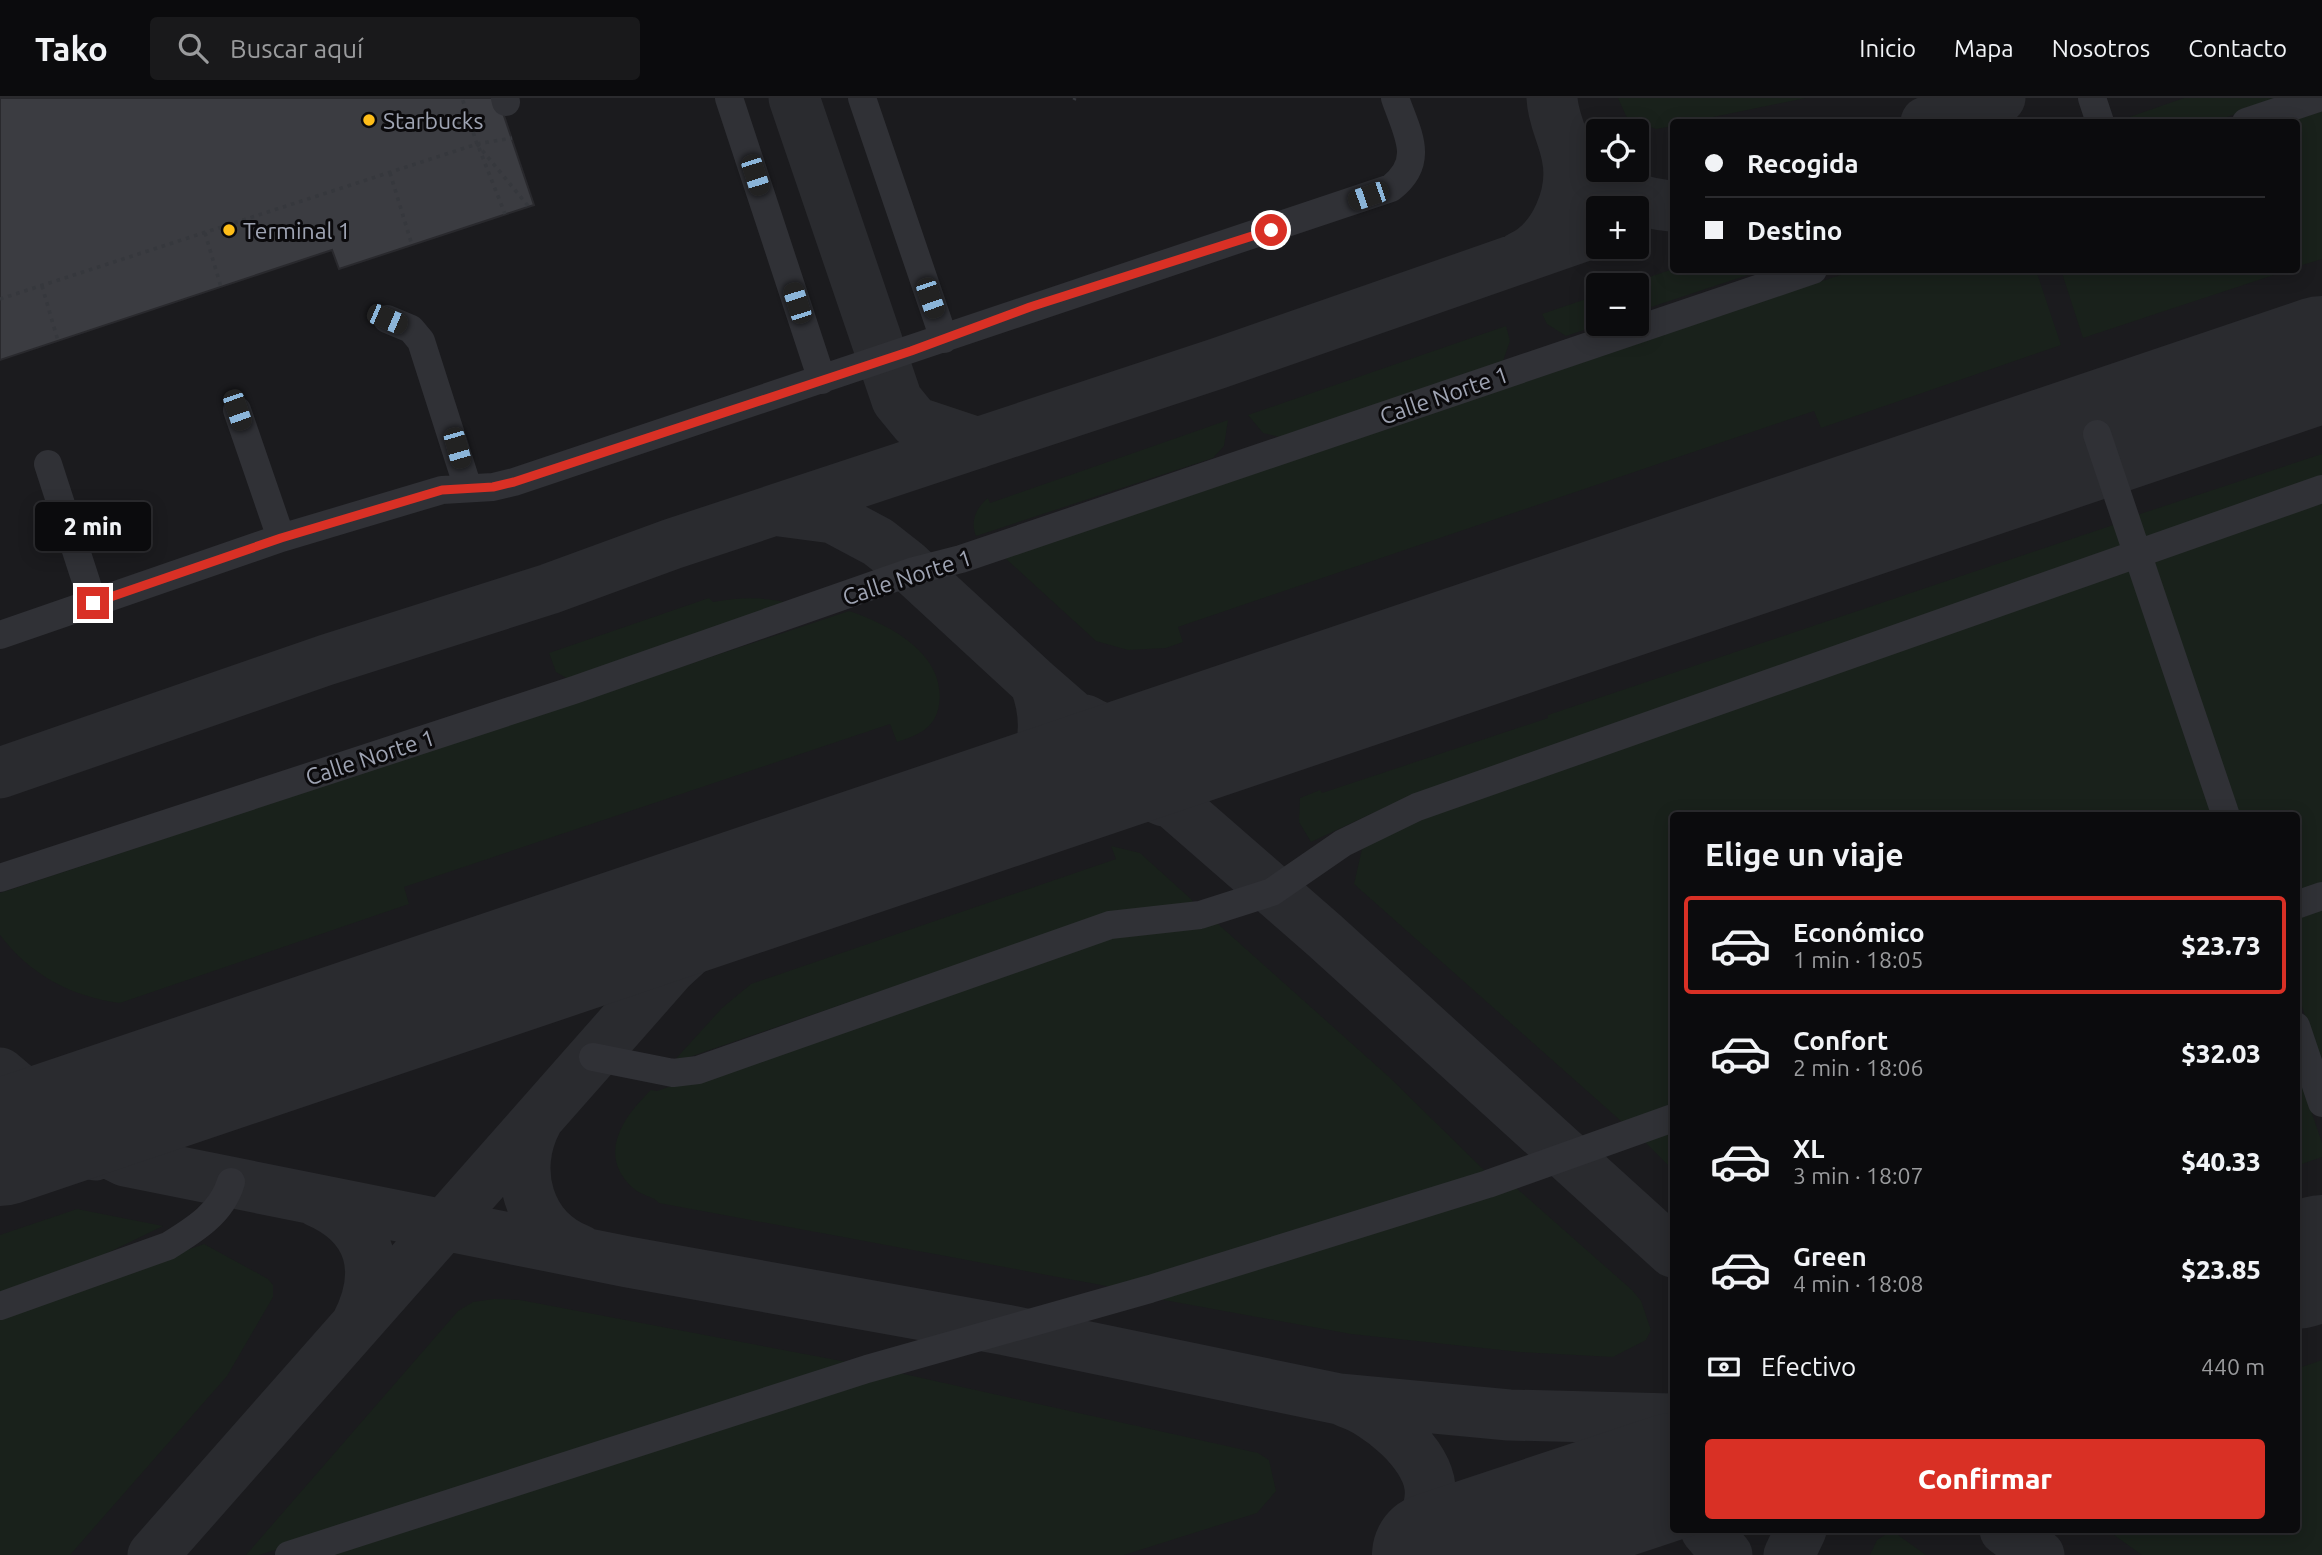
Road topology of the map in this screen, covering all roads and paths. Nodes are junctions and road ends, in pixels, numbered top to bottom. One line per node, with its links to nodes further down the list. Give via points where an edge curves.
1 (462, 98): 10 (path)
2 (729, 98): 23 (lane)
3 (862, 98): 21 (lane)
4 (1395, 98): 21 (lane, via 1412,149 1405,177 1391,188 1169,248 1027,295)
5 (2092, 98): 7 (lane)
6 (2318, 98): 8 (lane)
7 (2099, 119)
8 (2255, 119)
9 (512, 138): 10 (path)
10 (478, 144): 11 (path); 12 (path); 13 (path)
11 (390, 173): 14 (path); 15 (path)
12 (529, 207)
13 (505, 215)
14 (205, 233): 17 (path); 18 (path)
15 (412, 245)
16 (1804, 273): 34 (lane, Calle Norte 1, via 961,559 914,571 574,690)
17 (42, 286): 19 (path); 22 (path)
18 (221, 287)
19 (0, 299)
20 (387, 319): 27 (lane, via 411,329 421,341)
21 (943, 339): 23 (lane)
22 (58, 341)
23 (822, 380): 27 (lane, via 514,482)
24 (237, 410): 29 (lane)
25 (2097, 434): 30 (lane)
26 (48, 464): 31 (lane)
27 (468, 488): 29 (lane, via 442,490)
28 (2322, 489): 30 (lane)
29 (281, 538): 31 (lane)
30 (2140, 554): 33 (lane); 38 (lane, via 1417,807 1343,843 1272,892 1212,911 1110,925 698,1070 673,1073)
31 (93, 603): 32 (lane)
32 (0, 635)
33 (2225, 812)
34 (0, 878)
35 (2322, 896): 36 (lane)
36 (2300, 904)
37 (2300, 1038): 39 (lane)
38 (593, 1057)
39 (2322, 1103)
40 (1670, 1119): 43 (lane, via 1488,1184 1150,1289 867,1369)
41 (231, 1182): 42 (lane, via 225,1201 168,1247)
42 (0, 1306)
43 (289, 1555)

